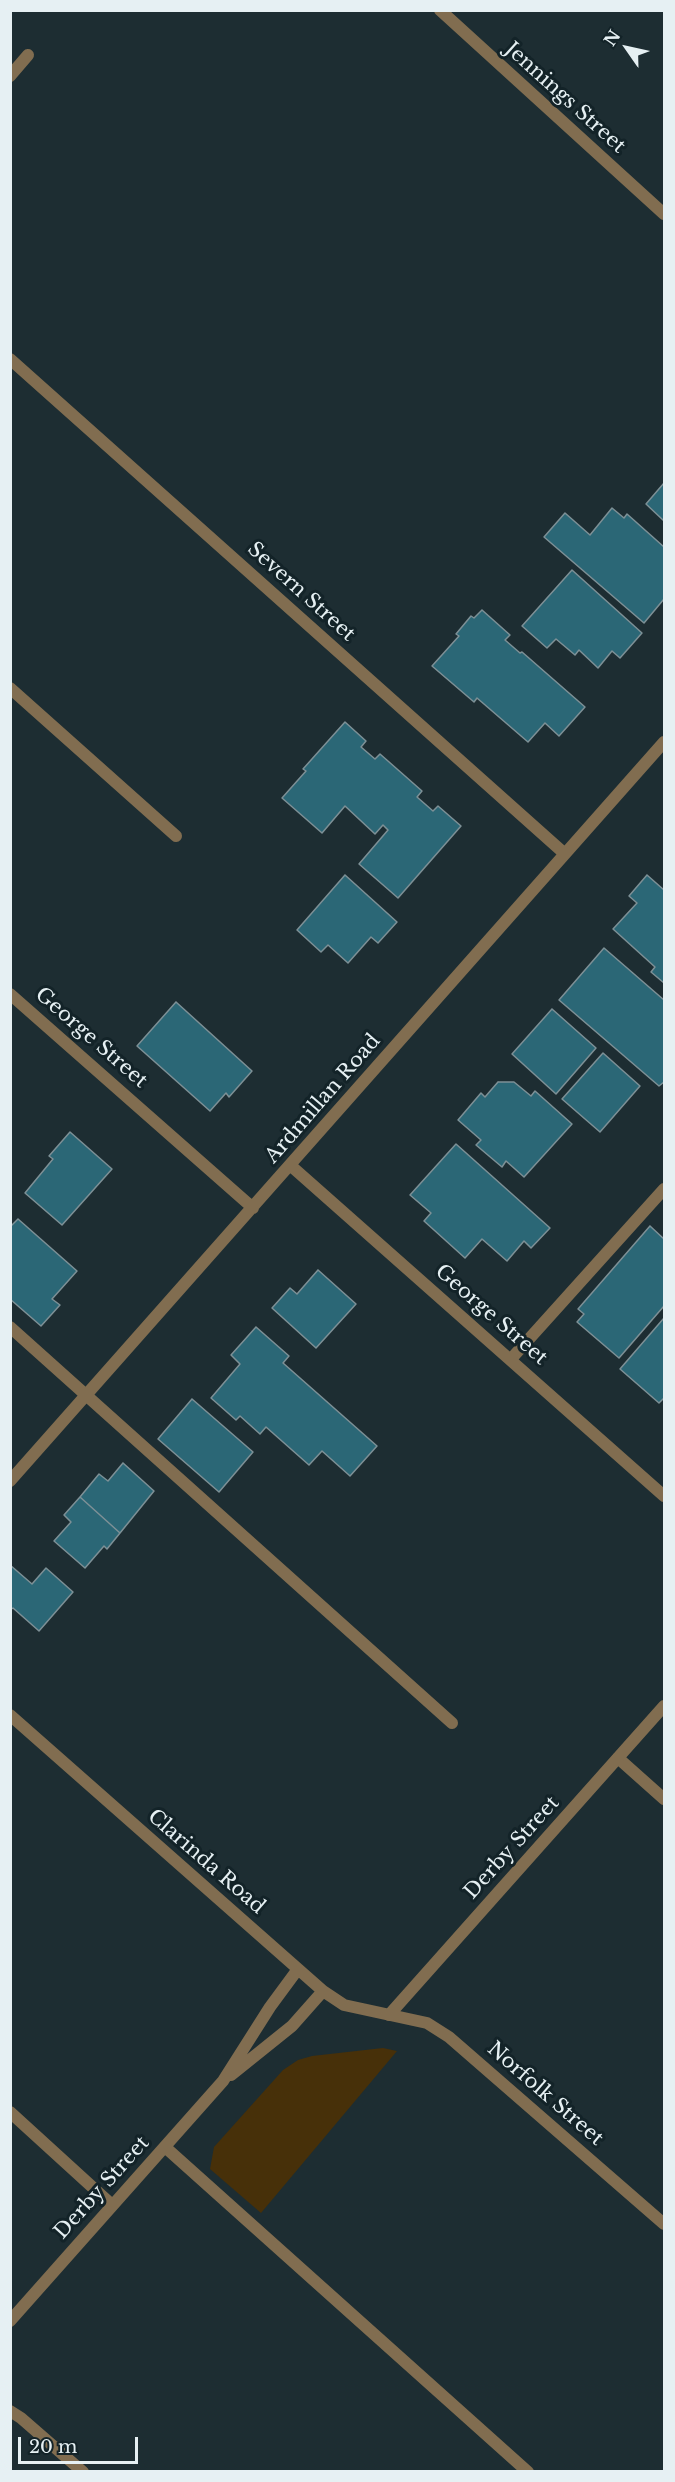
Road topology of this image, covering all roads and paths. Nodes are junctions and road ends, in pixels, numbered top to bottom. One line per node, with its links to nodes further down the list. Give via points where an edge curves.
1 (440, 10): 4 (street, Jennings Street)
2 (28, 56): 3 (street)
3 (10, 76)
4 (664, 214)
5 (10, 359): 9 (street, Severn Street)
6 (10, 688): 8 (street)
7 (664, 742): 9 (street, Ardmillan Road)
8 (176, 836)
9 (565, 854): 11 (street, Ardmillan Road)
10 (10, 994): 13 (street, George Street)
11 (290, 1165): 13 (street, Ardmillan Road); 15 (street, George Street)
12 (664, 1189): 15 (street)
13 (253, 1208): 16 (street, Ardmillan Road)
14 (10, 1327): 16 (street)
15 (511, 1359): 18 (street, George Street)
16 (87, 1395): 17 (street, Ardmillan Road); 21 (street)
17 (10, 1481)
18 (664, 1496)
19 (664, 1706): 22 (street, Derby Street)
20 (10, 1715): 24 (street, Clarinda Road)
21 (452, 1723)
22 (618, 1758): 23 (street); 26 (street, Derby Street)
23 (664, 1799)
24 (298, 1969): 25 (street, Clarinda Road); 27 (street, Derby Street)
25 (323, 1991): 26 (street, Clarinda Road, via 344,2005); 27 (street, Derby Street, via 292,2026)
26 (389, 2015): 31 (street, Norfolk Street, via 427,2023 449,2037)
27 (223, 2081): 29 (street, Derby Street)
28 (10, 2112): 30 (street)
29 (165, 2147): 30 (street, Derby Street); 35 (street)
30 (111, 2205): 32 (street, Derby Street)
31 (664, 2224)
32 (10, 2321)
33 (10, 2411): 34 (street)
34 (83, 2472)
35 (528, 2472)

